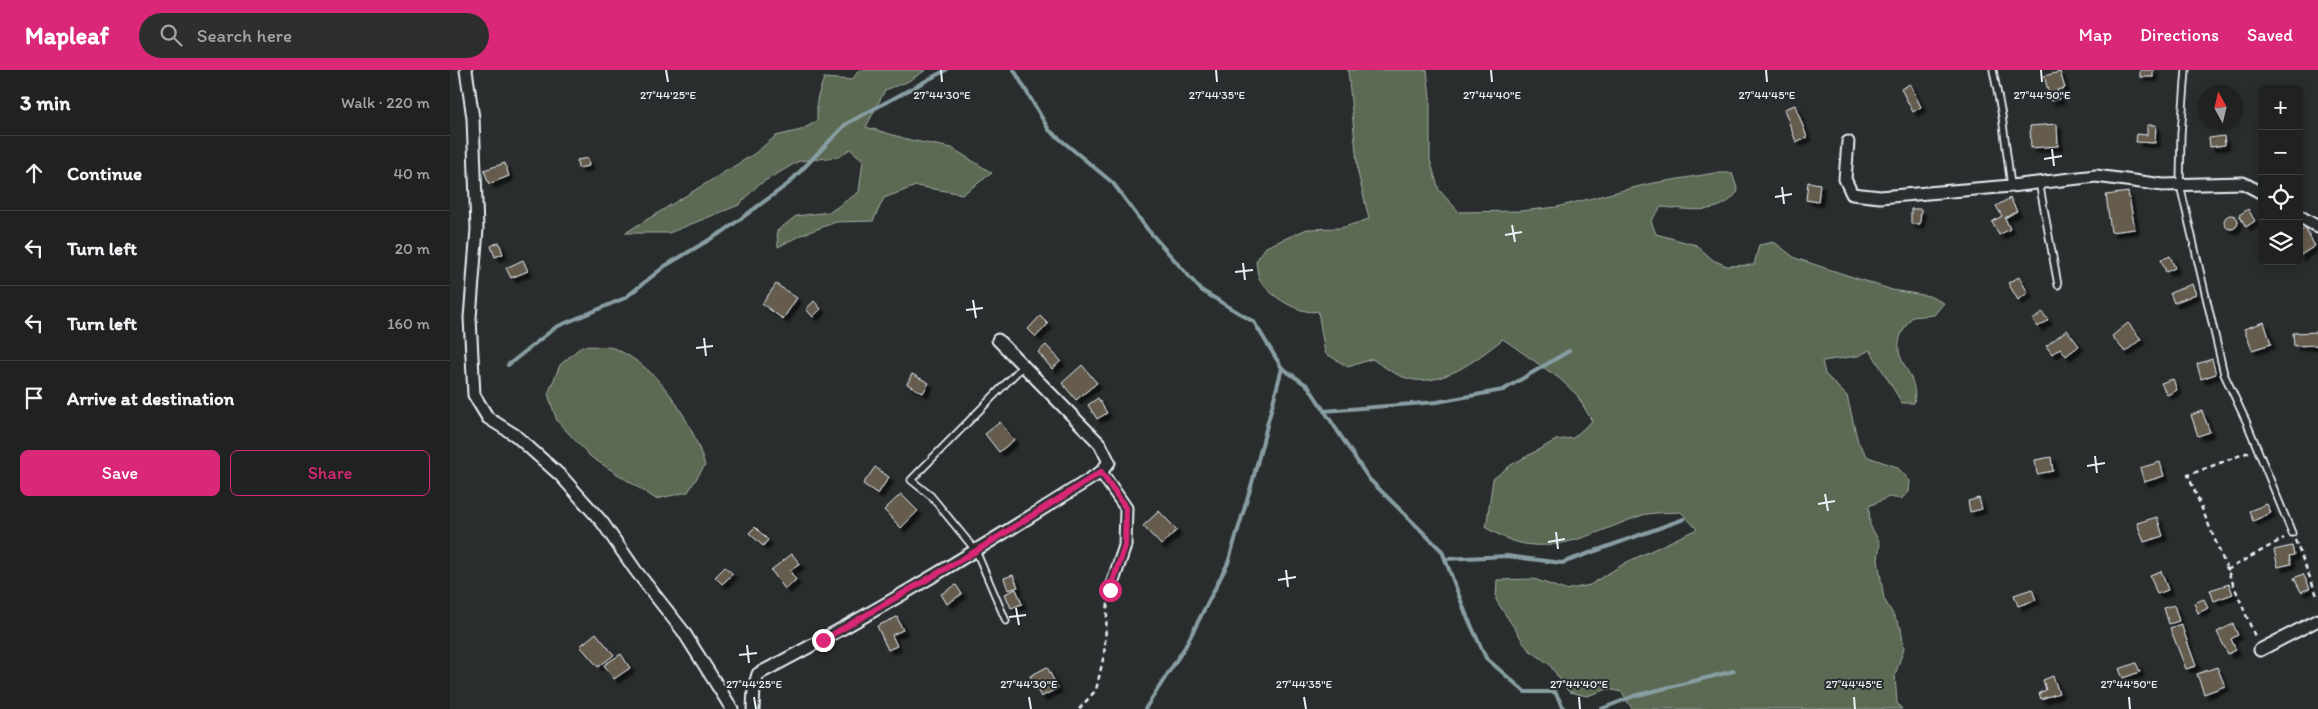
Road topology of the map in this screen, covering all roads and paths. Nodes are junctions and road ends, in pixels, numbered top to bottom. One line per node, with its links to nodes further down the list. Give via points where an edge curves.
1 (466, 70): 24 (street, via 473,118 476,229 470,318 474,395 488,418 515,435 561,476 602,522 684,631)
2 (1993, 70): 7 (lane)
3 (2186, 70): 6 (lane)
4 (1848, 142): 7 (street, via 1845,179 1852,194 1880,197)
5 (2039, 182): 6 (street, via 2096,176 2164,186); 7 (street); 11 (lane)
6 (2180, 185): 8 (street, via 2243,183); 14 (lane, via 2224,374)
7 (2011, 186)
8 (2258, 191)
9 (2303, 219): 10 (street)
10 (2318, 228)
11 (2058, 285)
12 (998, 340): 13 (street)
13 (1023, 366): 15 (street, via 1100,444 1109,462); 17 (lane, via 911,480 931,496)
14 (2257, 449): 16 (lane); 18 (path, via 2188,475)
15 (1101, 472): 17 (street); 19 (street, via 1126,508 1125,546)
16 (2292, 533): 18 (path); 20 (path)
17 (976, 551): 22 (lane); 25 (street, via 758,674)
18 (2227, 570): 23 (path)
19 (1110, 590): 26 (path, via 1104,655 1096,690)
20 (2318, 598)
21 (2318, 620): 23 (street)
22 (1006, 621)
23 (2260, 650)
24 (732, 709)
25 (753, 709)
26 (1079, 709)

